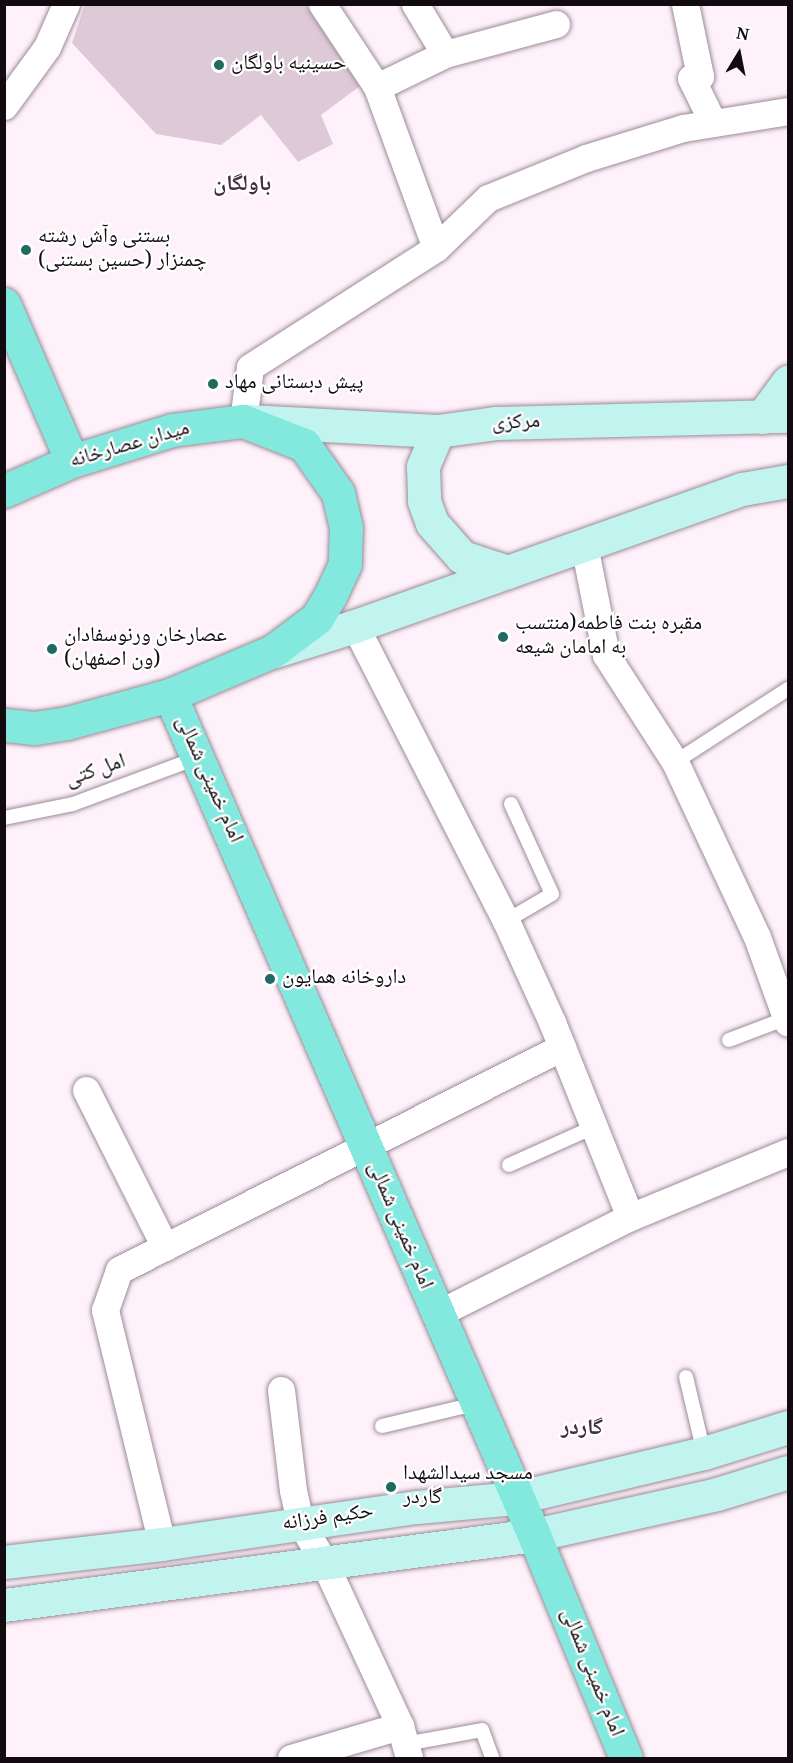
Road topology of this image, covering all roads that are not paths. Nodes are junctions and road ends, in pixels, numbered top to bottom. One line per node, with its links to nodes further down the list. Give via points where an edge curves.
1 (66, 4): 8 (street, via 47,47)
2 (322, 4): 7 (street)
3 (415, 4): 6 (street)
4 (685, 4): 10 (street, via 700,76 691,78)
5 (556, 24): 6 (street)
6 (445, 54): 7 (street)
7 (377, 87): 11 (street)
8 (4, 106)
9 (789, 111): 10 (street)
10 (713, 123): 11 (street, via 683,128 586,158 488,198)
11 (436, 248): 15 (street, via 250,367)
12 (4, 304): 17 (main road)
13 (789, 382): 14 (street)
14 (775, 416): 16 (street, مرکزی, via 496,423)
15 (243, 421): 16 (street, مرکزی); 17 (main road, میدان عصارخانه, via 172,430); 23 (main road, میدان عصارخانه, via 304,445 338,493 346,528 345,564 317,618)
16 (438, 431): 21 (street, via 423,467 424,501 432,523 462,557)
17 (72, 461): 19 (main road, میدان عصارخانه)
18 (789, 482): 20 (street, via 742,489)
19 (4, 491)
20 (584, 545): 21 (street); 28 (street, via 606,655)
21 (508, 572): 22 (street)
22 (355, 626): 23 (street); 31 (street)
23 (273, 651): 25 (main road, میدان عصارخانه)
24 (789, 689): 28 (lane)
25 (170, 695): 26 (main road, میدان عصارخانه, via 67,723 34,728); 27 (main road, امام خمینی شمالی)
26 (4, 725)
27 (199, 758): 30 (lane, امل کتی, via 73,804); 37 (main road, امام خمینی شمالی)
28 (675, 762): 32 (street, via 757,936)
29 (511, 804): 31 (lane, via 552,894)
30 (4, 818)
31 (506, 921): 34 (street)
32 (788, 1020): 33 (lane)
33 (729, 1040)
34 (562, 1047): 36 (street); 37 (street)
35 (87, 1090): 41 (street)
36 (594, 1127): 39 (lane); 40 (street)
37 (366, 1148): 41 (street); 42 (main road, امام خمینی شمالی)
38 (789, 1152): 40 (street)
39 (509, 1165)
40 (630, 1217): 42 (street)
41 (165, 1247): 53 (street, via 119,1270 105,1310)
42 (437, 1314): 45 (main road, امام خمینی شمالی)
43 (686, 1377): 48 (lane)
44 (281, 1390): 51 (street)
45 (475, 1404): 46 (lane); 50 (main road, امام خمینی شمالی)
46 (382, 1426)
47 (789, 1427): 48 (street, حکیم فرزانه)
48 (704, 1453): 50 (street, حکیم فرزانه)
49 (789, 1472): 52 (street, حکیم فرزانه, via 717,1494)
50 (515, 1498): 51 (street, حکیم فرزانه); 52 (main road, امام خمینی شمالی)
51 (300, 1522): 53 (street, حکیم فرزانه); 55 (street)
52 (534, 1535): 55 (street, حکیم فرزانه); 60 (main road, امام خمینی شمالی)
53 (162, 1544): 54 (street, حکیم فرزانه)
54 (4, 1562)
55 (324, 1562): 56 (street, حکیم فرزانه); 57 (street)
56 (4, 1605)
57 (404, 1743): 58 (street); 59 (lane, via 482,1730)
58 (296, 1758)
59 (492, 1758)
60 (626, 1758)

